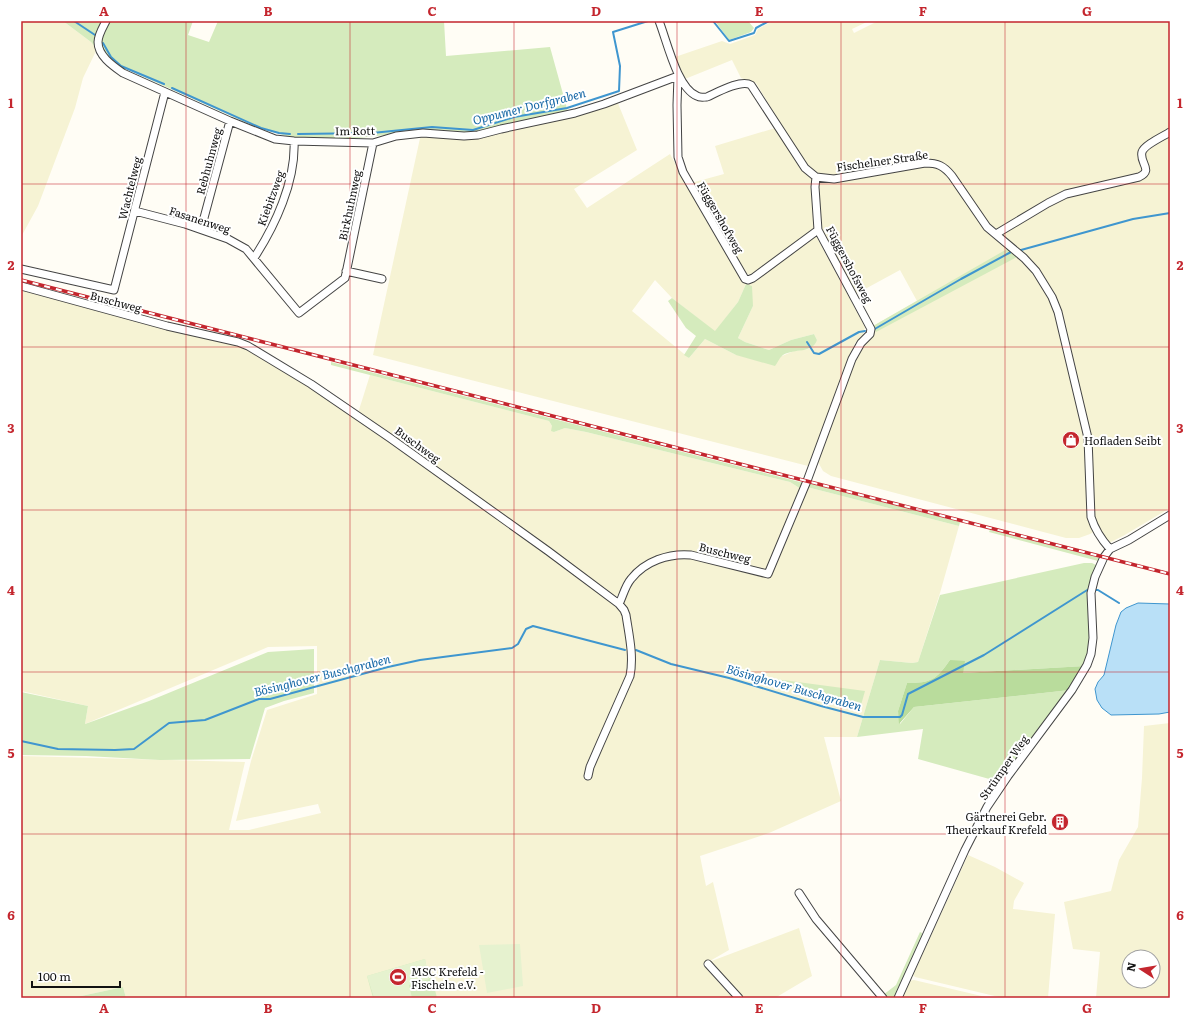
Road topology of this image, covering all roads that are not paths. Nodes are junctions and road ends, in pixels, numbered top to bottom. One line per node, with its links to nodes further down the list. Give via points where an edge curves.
1 (106, 21): 4 (street, Im Rott, via 98,42 102,54 111,65)
2 (659, 21): 3 (street)
3 (678, 76): 8 (street, Im Rott, via 575,113 478,135 423,132); 9 (street, via 696,96 701,97 740,83 751,85 805,168); 12 (street, Függershofweg, via 678,157 683,172 745,279 753,278)
4 (165, 92): 5 (street, Im Rott); 10 (street, Wachtelweg)
5 (230, 121): 7 (street, Im Rott, via 275,139); 11 (street, Rebhuhnweg)
6 (1170, 132): 13 (street, via 1145,147 1142,152 1146,172 1144,175 1066,194)
7 (294, 141): 8 (street, Im Rott); 14 (street, Kiebitzweg, via 293,168 285,192 271,229)
8 (373, 143): 16 (street, Birkhuhnweg)
9 (816, 177): 12 (street, Függershofsweg); 13 (street, Fischelner Straße, via 834,179 925,163 940,165 946,169 987,227)
10 (135, 212): 11 (street, Fasanenweg); 15 (street, Wachtelweg, via 114,290)
11 (201, 229): 14 (street, Fasanenweg, via 246,249)
12 (818, 230): 22 (street, Függershofsweg, via 871,329 852,360 807,481)
13 (996, 234): 21 (street, Fischelner Straße, via 1036,271 1058,312 1088,438 1091,517 1099,536)
14 (254, 258): 19 (street, Fasanenweg)
15 (21, 269)
16 (346, 271): 17 (street); 19 (street, Birkhuhnweg, via 345,278)
17 (382, 279)
18 (21, 286): 23 (street, Buschweg, via 248,346 311,384 390,438)
19 (299, 313)
20 (1170, 515): 21 (street)
21 (1110, 549): 29 (street, Strümper Weg, via 1101,564 1092,589 1093,638 1087,665 988,807 965,850)
22 (768, 574): 23 (street, Buschweg, via 690,555 669,556 647,565 631,578)
23 (619, 604): 24 (street, via 626,615 632,668)
24 (588, 776)
25 (799, 893): 28 (street, via 816,919)
26 (708, 964): 27 (street)
27 (739, 998)
28 (883, 998)
29 (898, 998)

